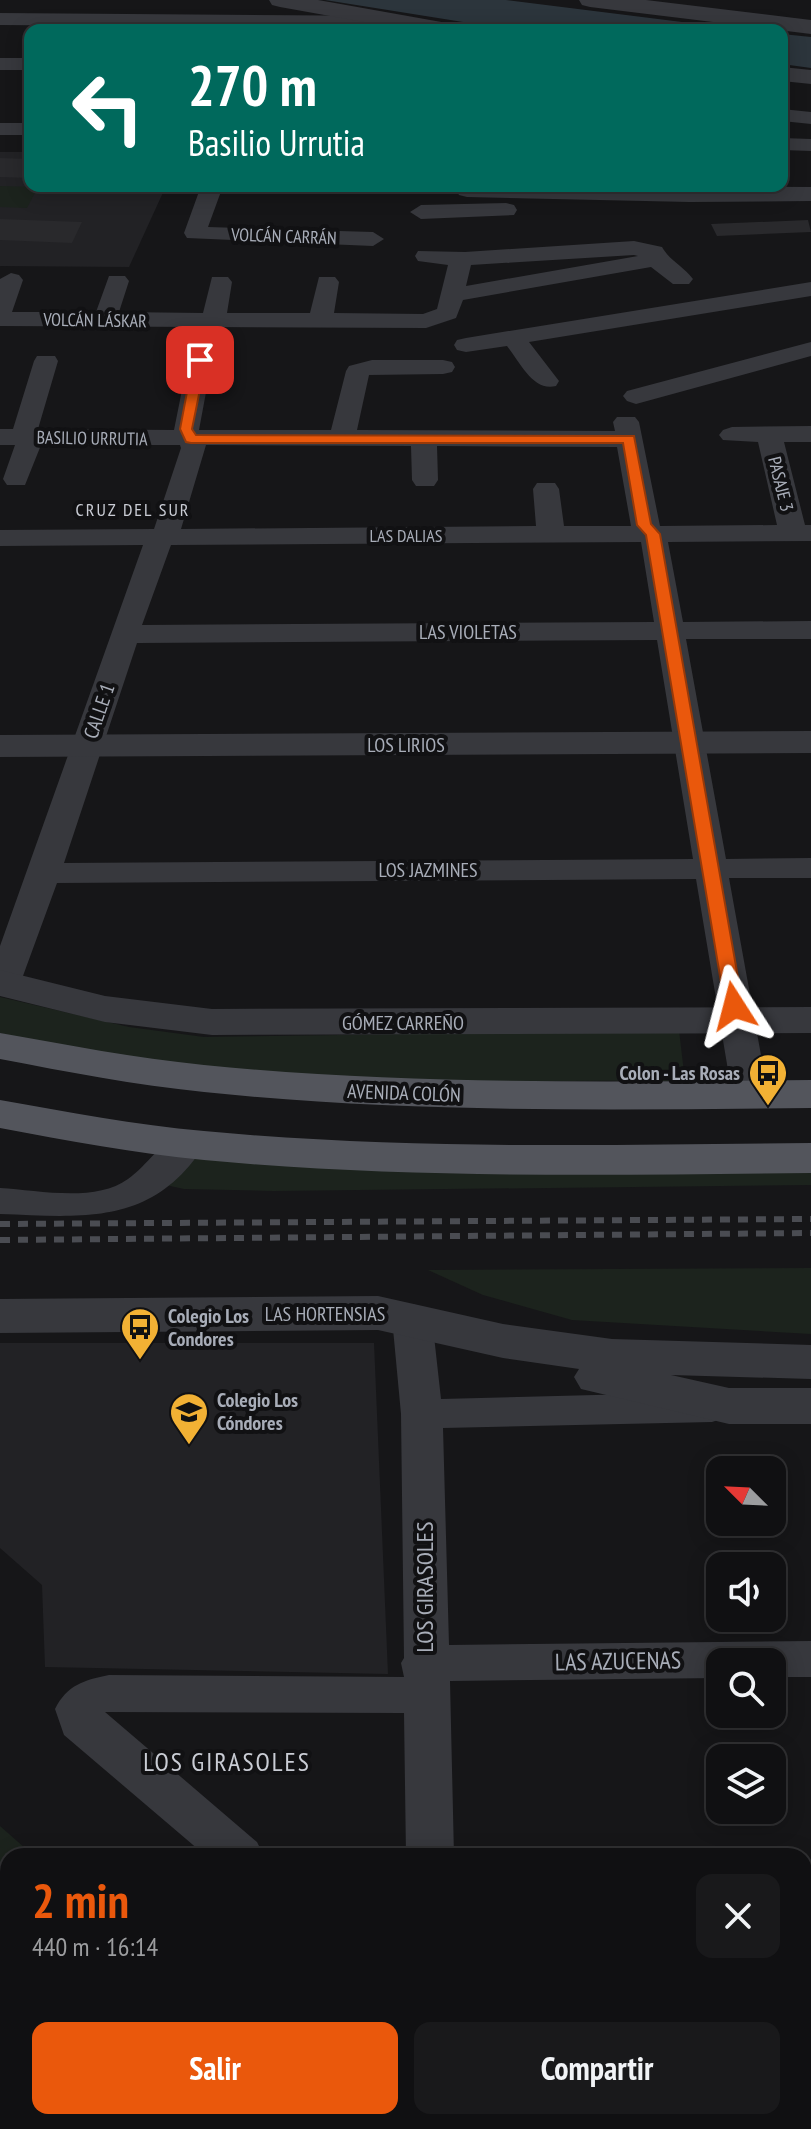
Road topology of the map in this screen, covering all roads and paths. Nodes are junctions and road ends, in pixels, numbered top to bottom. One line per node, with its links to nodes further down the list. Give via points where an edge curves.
1 (280, 0): 4 (street)
2 (590, 0): 6 (street)
3 (0, 19): 4 (street)
4 (393, 22): 5 (street)
5 (406, 24)
6 (786, 24)
7 (788, 24): 8 (street)
8 (811, 27)
9 (0, 64): 10 (street)
10 (24, 64)
11 (788, 75): 12 (street)
12 (811, 77)
13 (788, 116): 14 (street)
14 (811, 118)
15 (0, 129): 16 (street)
16 (24, 129)
17 (788, 144): 18 (street)
18 (811, 145)
19 (210, 192): 26 (street, VOLCÁN CARRÁN, via 195,233)
20 (466, 192): 25 (street)
21 (594, 192): 23 (street)
22 (811, 194): 23 (street)
23 (690, 195): 25 (street, via 664,202)
24 (421, 212): 25 (street)
25 (462, 212)
26 (373, 239)
27 (645, 248): 29 (street); 30 (street); 36 (street)
28 (426, 256): 29 (street)
29 (465, 259): 36 (street)
30 (681, 279)
31 (11, 280): 38 (street)
32 (117, 281): 40 (street)
33 (220, 282): 41 (street)
34 (327, 282): 42 (street)
35 (811, 289): 37 (street)
36 (453, 295): 42 (street, VOLCÁN LÁSKAR, via 448,313 439,318)
37 (712, 308): 43 (street); 47 (street)
38 (0, 312)
39 (0, 319): 40 (street, VOLCÁN LÁSKAR)
40 (105, 320): 41 (street, VOLCÁN LÁSKAR)
41 (214, 321): 42 (street, VOLCÁN LÁSKAR)
42 (321, 322)
43 (513, 337): 44 (street); 47 (street)
44 (466, 345)
45 (807, 351): 51 (street, via 737,383 680,383)
46 (200, 360): 58 (street, CALLE 1, via 186,429)
47 (531, 360): 50 (street)
48 (46, 361): 57 (street, via 25,427)
49 (443, 367): 59 (street, via 358,371)
50 (547, 381)
51 (636, 396)
52 (473, 409): 61 (street)
53 (811, 434): 55 (street)
54 (732, 435): 55 (street)
55 (769, 435): 65 (street, PASAJE 3)
56 (0, 437): 57 (street, BASILIO URRUTIA)
57 (27, 437): 58 (street, BASILIO URRUTIA); 62 (street)
58 (191, 439): 59 (street, BASILIO URRUTIA); 68 (street, CALLE 1, via 194,448)
59 (342, 440): 60 (street, BASILIO URRUTIA)
60 (424, 440): 61 (street, BASILIO URRUTIA); 63 (street)
61 (473, 440): 66 (street, BASILIO URRUTIA, via 628,431 644,525)
62 (16, 479)
63 (425, 480)
64 (546, 489): 67 (street)
65 (802, 533): 66 (street, LAS DALIAS)
66 (653, 534): 67 (street, LAS DALIAS); 71 (street)
67 (551, 535): 68 (street, LAS DALIAS)
68 (163, 537): 69 (street, LAS DALIAS); 72 (street, CALLE 1, via 153,551)
69 (0, 538)
70 (811, 630): 71 (street, LAS VIOLETAS)
71 (670, 631): 72 (street, LAS VIOLETAS); 74 (street)
72 (125, 634): 76 (street, CALLE 1)
73 (811, 742): 74 (street, LOS LIRIOS)
74 (689, 743): 76 (street, LOS LIRIOS); 77 (street)
75 (0, 746): 76 (street, LOS LIRIOS)
76 (87, 746): 79 (street, CALLE 1)
77 (711, 868): 78 (street, LOS JAZMINES); 79 (street, LOS JAZMINES); 82 (street)
78 (811, 868)
79 (44, 873): 80 (street, CALLE 1)
80 (1, 983): 82 (street, GÓMEZ CARREÑO, via 105,1009 212,1022)
81 (811, 1020): 82 (street, GÓMEZ CARREÑO)
82 (737, 1021): 84 (street)
83 (0, 1046): 84 (main road, AVENIDA COLÓN, via 121,1070 306,1090 491,1096)
84 (750, 1094): 85 (main road, AVENIDA COLÓN)
85 (811, 1094)
86 (0, 1114): 87 (main road)
87 (185, 1146): 88 (main road, via 395,1159); 89 (street, via 144,1185 121,1198)
88 (811, 1158)
89 (0, 1201)
90 (0, 1316): 91 (street, LAS HORTENSIAS, via 362,1312)
91 (412, 1318): 92 (street, LAS HORTENSIAS); 96 (street, LOS GIRASOLES)
92 (503, 1341): 93 (street, LAS HORTENSIAS, via 651,1359); 94 (street, LAS HORTENSIAS, via 575,1371)
93 (811, 1362)
94 (729, 1406): 95 (street, LAS HORTENSIAS); 96 (street, LAS HORTENSIAS)
95 (811, 1406)
96 (422, 1414): 98 (street, LOS GIRASOLES)
97 (811, 1659): 98 (street, LAS AZUCENAS)
98 (425, 1679): 99 (street, LAS AZUCENAS, via 109,1693 83,1703 78,1709 81,1722); 100 (street, LOS GIRASOLES)
99 (231, 1848)
100 (430, 1848)

